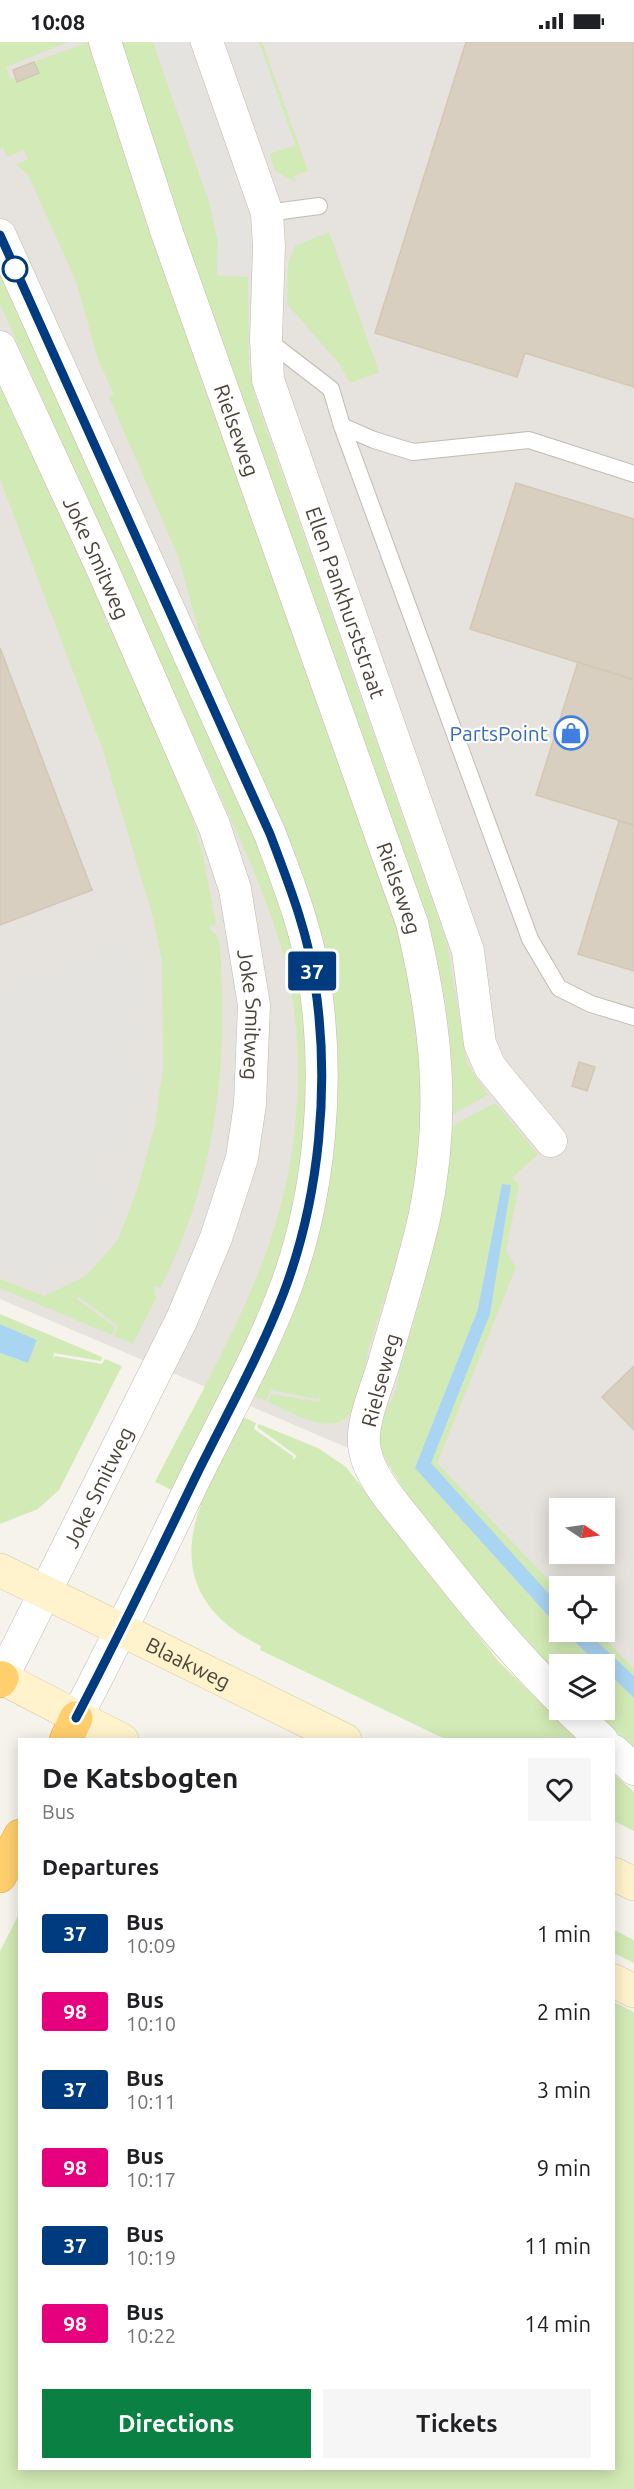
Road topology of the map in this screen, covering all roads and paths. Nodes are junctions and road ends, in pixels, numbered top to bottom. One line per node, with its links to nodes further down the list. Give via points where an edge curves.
1 (105, 42): 16 (street, Rielseweg, via 167,234 412,923 425,975 436,1050 435,1142 425,1214 368,1412 364,1449 391,1499 477,1609)
2 (207, 42): 4 (street, Ellen Pankhurststraat)
3 (319, 206): 4 (lane)
4 (267, 213): 6 (street, Ellen Pankhurststraat)
5 (0, 235): 14 (street, Joke Smitweg, via 270,834 305,938 320,1029 321,1106 313,1180 285,1290)
6 (266, 339): 8 (lane, via 331,389); 11 (street, Ellen Pankhurststraat, via 268,380 468,951 480,1044 490,1067)
7 (0, 346): 13 (street, Joke Smitweg, via 214,825 235,889 254,1005 250,1104 242,1158 216,1238 182,1318)
8 (342, 426): 9 (lane, via 413,452 529,440); 10 (lane, via 530,939 559,988 591,1004)
9 (634, 474)
10 (634, 1017)
11 (551, 1141)
12 (0, 1570): 13 (main road, Blaakweg)
13 (47, 1592): 14 (main road, Blaakweg); 15 (street, Joke Smitweg)
14 (123, 1629): 18 (street, Joke Smitweg); 20 (main road, Blaakweg)
15 (1, 1679): 18 (main road)
16 (549, 1687)
17 (581, 1720): 21 (street)
18 (71, 1729): 19 (main road)
19 (113, 1738)
20 (341, 1738)
21 (600, 1738)
22 (615, 1752): 23 (street)
23 (634, 1769)
24 (18, 1840): 26 (highway)
25 (615, 1874): 27 (main road)
26 (0, 1876)
27 (634, 1884)
28 (615, 1982): 29 (main road)
29 (634, 1991)

